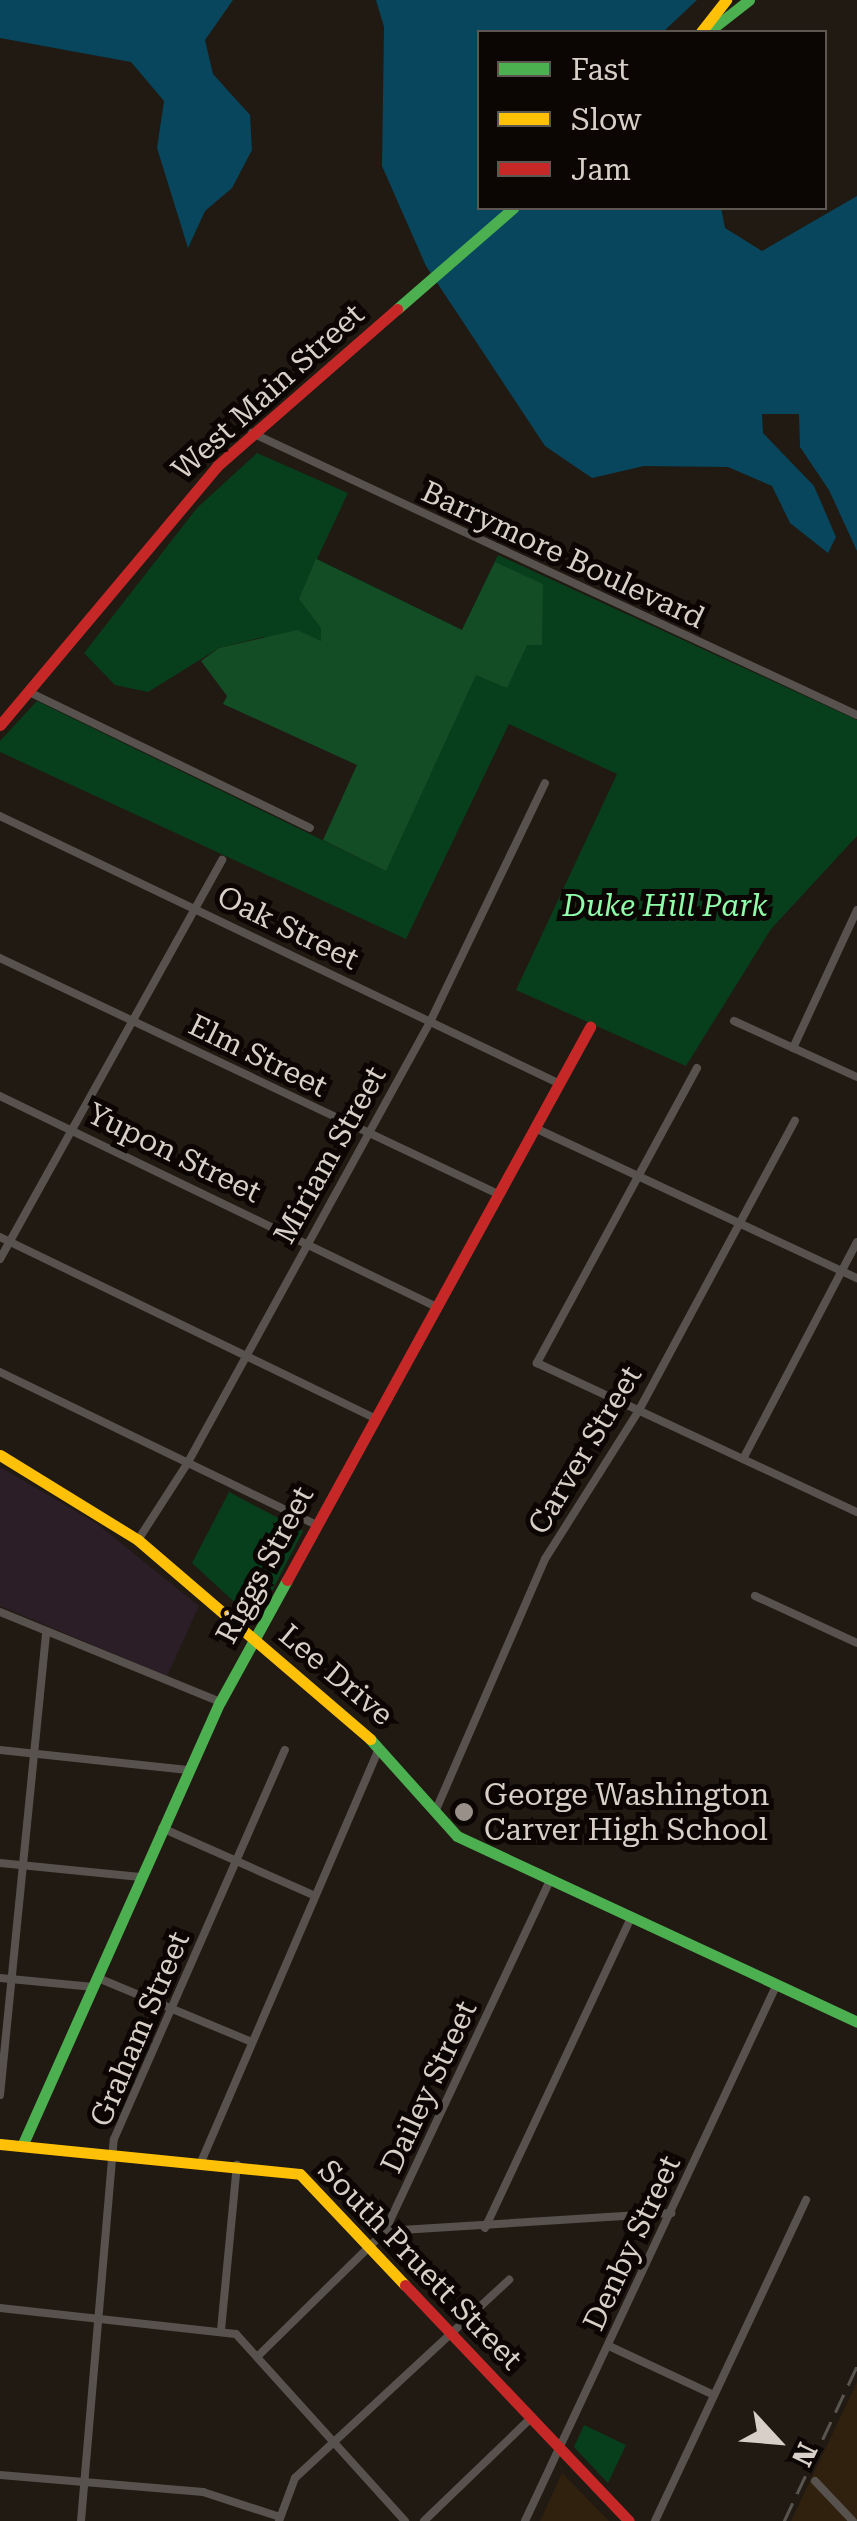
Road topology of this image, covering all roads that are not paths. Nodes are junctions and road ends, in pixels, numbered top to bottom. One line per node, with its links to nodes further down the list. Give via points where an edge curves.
1 (726, 0): 3 (street)
2 (749, 0): 4 (street)
3 (705, 30)
4 (707, 30)
5 (511, 210): 6 (street, West Main Street)
6 (252, 433): 7 (street, West Main Street, via 179,506); 8 (street, Barrymore Boulevard)
7 (29, 692): 9 (street, West Main Street); 12 (street)
8 (857, 715)
9 (0, 725)
10 (545, 783): 19 (street, Miriam Street)
11 (0, 816): 14 (street, Oak Street)
12 (310, 828)
13 (222, 860): 14 (street)
14 (197, 910): 17 (street); 19 (street, Oak Street)
15 (857, 910): 21 (street)
16 (0, 958): 17 (street, Elm Street)
17 (131, 1020): 28 (street); 29 (street, Elm Street)
18 (734, 1021): 21 (street)
19 (430, 1022): 24 (street, Oak Street); 29 (street, Miriam Street)
20 (590, 1026): 24 (street, Riggs Street)
21 (793, 1048): 23 (street)
22 (698, 1068): 30 (street)
23 (857, 1077)
24 (556, 1082): 27 (street, Riggs Street)
25 (0, 1096): 28 (street, Yupon Street)
26 (795, 1121): 32 (street, Carver Street)
27 (532, 1126): 30 (street); 31 (street, Riggs Street)
28 (73, 1130): 34 (street); 36 (street, Yupon Street)
29 (368, 1133): 31 (street, Elm Street); 36 (street, Miriam Street)
30 (637, 1177): 32 (street); 43 (street, via 537,1362)
31 (496, 1194): 40 (street, Riggs Street)
32 (738, 1224): 38 (street); 43 (street, Carver Street)
33 (0, 1237): 34 (street)
34 (10, 1242): 37 (street); 41 (street)
35 (857, 1242): 38 (street)
36 (307, 1243): 40 (street, Yupon Street); 41 (street, Miriam Street)
37 (0, 1259)
38 (842, 1271): 39 (street); 46 (street)
39 (857, 1278)
40 (435, 1306): 44 (street, Riggs Street)
41 (246, 1358): 44 (street); 47 (street, Miriam Street)
42 (0, 1372): 47 (street)
43 (638, 1412): 46 (street); 62 (street, Carver Street, via 545,1559)
44 (372, 1418): 49 (street, Riggs Street)
45 (0, 1455): 50 (street, Lee Drive)
46 (742, 1459): 48 (street)
47 (187, 1464): 49 (street); 50 (street, Miriam Street)
48 (857, 1512)
49 (314, 1524): 54 (street, Riggs Street)
50 (138, 1540): 54 (street, Lee Drive)
51 (755, 1596): 55 (street)
52 (0, 1612): 53 (street)
53 (46, 1632): 56 (street); 60 (street)
54 (254, 1638): 56 (street, Riggs Street); 57 (street, Lee Drive)
55 (857, 1643)
56 (220, 1702): 61 (street, Riggs Street)
57 (381, 1745): 62 (street, Lee Drive); 69 (street)
58 (0, 1750): 60 (street)
59 (285, 1750): 64 (street, Graham Street)
60 (34, 1754): 61 (street); 66 (street)
61 (188, 1770): 63 (street, Riggs Street)
62 (435, 1814): 68 (street, Lee Drive, via 481,1851)
63 (162, 1828): 64 (street); 67 (street, Riggs Street)
64 (236, 1859): 69 (street); 75 (street, Graham Street)
65 (0, 1863): 66 (street)
66 (23, 1865): 67 (street); 72 (street)
67 (140, 1877): 73 (street, Riggs Street)
68 (551, 1880): 70 (street, Lee Drive); 87 (street, Dailey Street)
69 (313, 1895): 77 (street)
70 (632, 1916): 74 (street, Lee Drive); 86 (street)
71 (0, 1978): 72 (street)
72 (10, 1979): 73 (street); 78 (street)
73 (96, 1983): 75 (street); 80 (street, Riggs Street)
74 (778, 1984): 76 (street, Lee Drive); 85 (street, Denby Street)
75 (173, 2010): 77 (street); 81 (street, Graham Street, via 114,2139)
76 (857, 2022)
77 (252, 2042): 82 (street)
78 (0, 2095)
79 (0, 2144): 80 (street, South Pruett Street)
80 (22, 2146): 81 (street, South Pruett Street)
81 (116, 2155): 82 (street, South Pruett Street); 91 (street, Graham Street)
82 (201, 2162): 83 (street, South Pruett Street)
83 (237, 2165): 88 (street, South Pruett Street, via 300,2174); 92 (street)
84 (806, 2200): 96 (street)
85 (671, 2213): 86 (street); 94 (street, Denby Street)
86 (485, 2228): 87 (street)
87 (385, 2231): 88 (street, Dailey Street)
88 (374, 2247): 93 (street, South Pruett Street); 95 (street, Dailey Street)
89 (508, 2280): 93 (street)
90 (0, 2308): 91 (street)
91 (100, 2318): 92 (street); 102 (street, Graham Street)
92 (221, 2330): 95 (street, via 236,2334)
93 (451, 2332): 97 (street, South Pruett Street); 98 (street)
94 (609, 2346): 96 (street); 99 (street, Denby Street)
95 (257, 2358): 98 (street)
96 (714, 2395): 109 (street)
97 (532, 2416): 99 (street, South Pruett Street); 106 (street)
98 (332, 2444): 103 (street, via 295,2478); 105 (street)
99 (559, 2446): 107 (street, Denby Street); 108 (street, South Pruett Street)
100 (0, 2475): 102 (street)
101 (815, 2481): 110 (street)
102 (84, 2485): 103 (street, via 203,2492); 104 (street, Graham Street)
103 (280, 2519)
104 (81, 2521)
105 (405, 2521)
106 (424, 2521)
107 (526, 2521)
108 (629, 2521)
109 (655, 2521)
110 (853, 2521)

